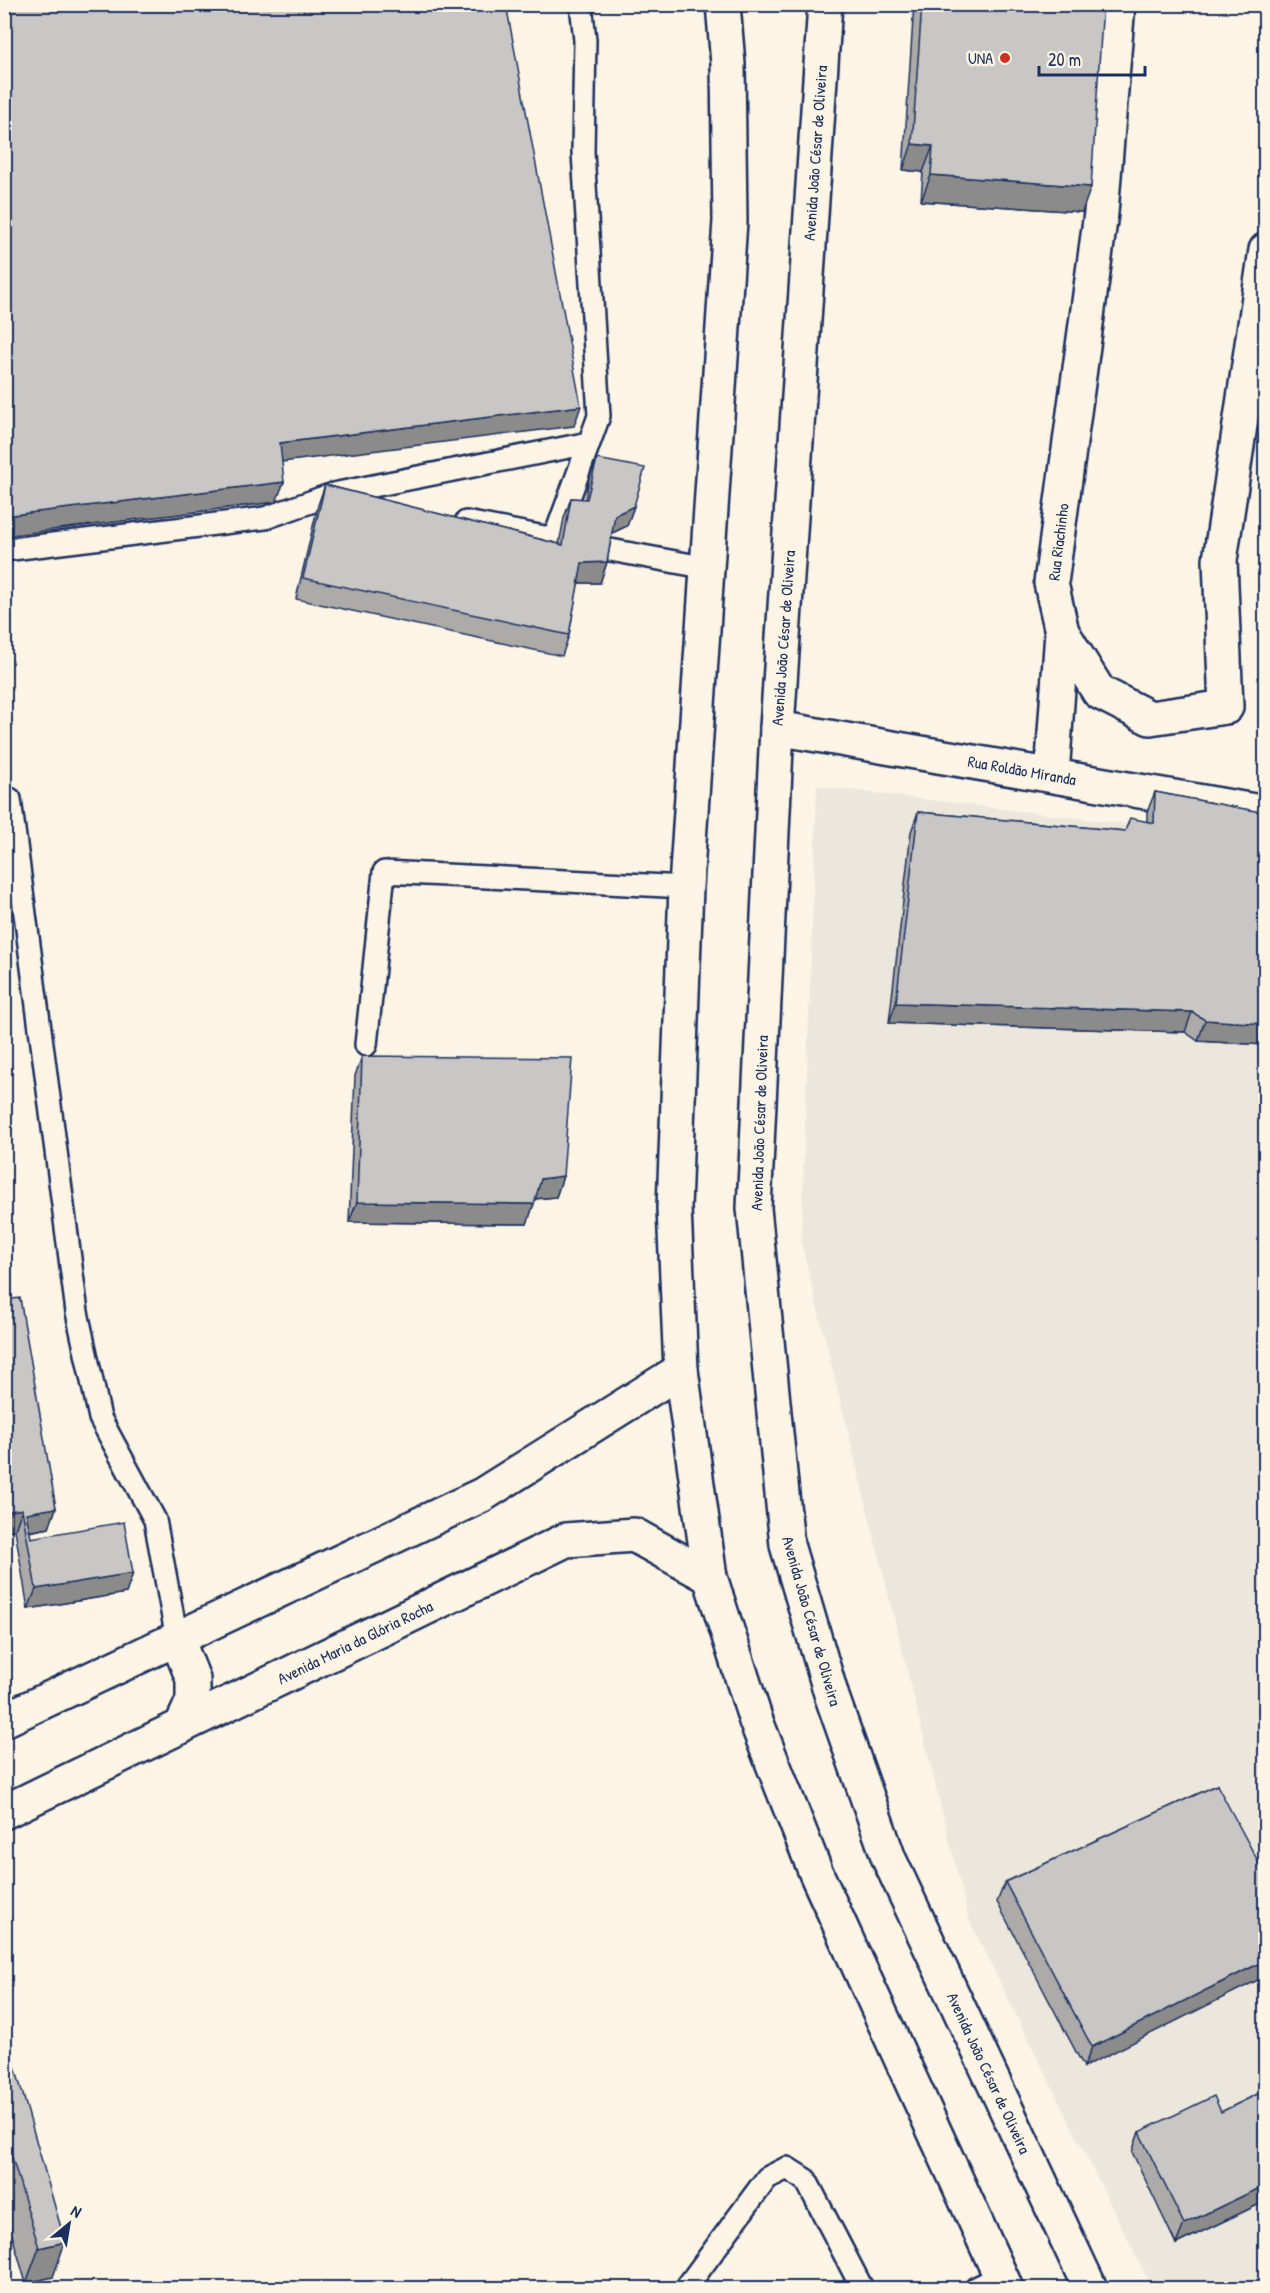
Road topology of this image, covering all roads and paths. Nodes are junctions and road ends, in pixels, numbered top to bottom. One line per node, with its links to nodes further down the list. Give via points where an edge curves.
1 (581, 4): 6 (lane, via 585,40 583,152 599,416)
2 (723, 4): 12 (main road, via 728,64 730,221)
3 (825, 4): 14 (main road, Avenida João César de Oliveira)
4 (1118, 4): 13 (main road, Rua Riachinho, via 1101,213 1051,583)
5 (1266, 250): 13 (main road, Rua Riachinho, via 1220,561 1226,707 1150,718 1099,692)
6 (589, 443): 7 (lane); 9 (lane, via 557,539)
7 (333, 494): 8 (lane); 11 (lane, via 265,518)
8 (377, 503)
9 (444, 517)
10 (605, 549): 12 (lane)
11 (4, 550)
12 (708, 568): 18 (main road)
13 (1062, 632): 15 (main road)
14 (777, 728): 15 (main road, Rua Roldão Miranda); 29 (main road, Avenida João César de Oliveira, via 754,1208 787,1545 832,1697 889,1859)
15 (1052, 775): 17 (main road, Rua Roldão Miranda)
16 (10, 798): 22 (lane, via 77,1312 100,1418 155,1520)
17 (1266, 813)
18 (686, 887): 19 (lane, via 384,872); 20 (main road, via 674,1208)
19 (366, 1045)
20 (681, 1370): 21 (main road); 22 (main road, via 482,1495)
21 (710, 1577): 24 (main road, Avenida Maria da Glória Rocha, via 634,1535 566,1540); 26 (main road, via 756,1721 816,1873)
22 (177, 1639): 23 (main road); 24 (main road, via 193,1679 193,1701)
23 (4, 1720)
24 (181, 1727): 25 (main road, Avenida Maria da Glória Rocha)
25 (4, 1812)
26 (994, 2284)
27 (686, 2289): 28 (lane, via 767,2178 787,2168 806,2180)
28 (862, 2289)
29 (1090, 2289)

